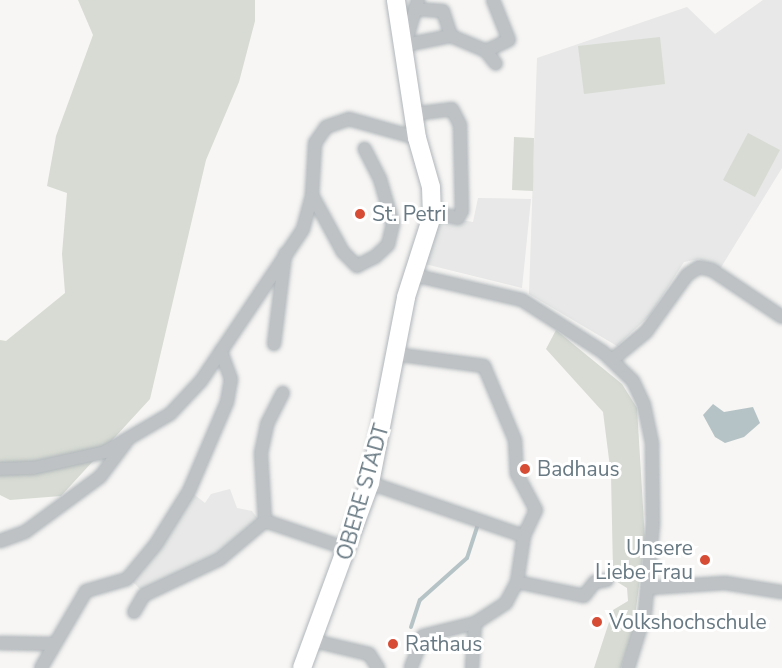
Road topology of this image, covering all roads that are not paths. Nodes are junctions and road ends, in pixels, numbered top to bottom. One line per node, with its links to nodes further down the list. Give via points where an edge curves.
1 (397, 0): 3 (street); 5 (street)
2 (493, 0): 6 (street, via 509,40)
3 (416, 5): 4 (street, via 443,11); 5 (street)
4 (451, 36): 5 (street); 6 (street)
5 (405, 45): 8 (street)
6 (486, 51): 7 (street)
7 (496, 64)
8 (413, 114): 9 (street); 12 (street, via 452,109 460,125 462,211 458,218)
9 (417, 138): 11 (street, via 337,120 319,133 315,143); 12 (street, via 431,187)
10 (365, 149): 11 (street, via 380,179 393,224 388,245 375,257 357,266 343,252)
11 (312, 195): 13 (street, via 303,229)
12 (432, 212): 14 (street, OBERE STADT)
13 (286, 250): 16 (street); 17 (street)
14 (413, 276): 18 (street, OBERE STADT); 19 (street, via 522,300)
15 (782, 317): 19 (street, via 712,270 699,267 687,275 646,332)
16 (274, 344)
17 (221, 351): 21 (street, via 170,414); 36 (street, via 231,379 227,402 189,491 156,544 127,579 86,591)
18 (394, 354): 23 (street, OBERE STADT); 25 (street, via 484,366 514,440 517,474 536,510)
19 (614, 359): 30 (street, via 633,381 644,405 652,444)
20 (283, 393): 24 (street, via 267,424 261,453)
21 (126, 441): 22 (street, via 105,452 33,468); 26 (street, via 100,477 25,532)
22 (0, 469)
23 (370, 483): 25 (street); 27 (street, OBERE STADT)
24 (265, 521): 27 (street); 32 (street, via 220,559 144,596)
25 (524, 536): 29 (street)
26 (0, 541)
27 (348, 549): 34 (street, OBERE STADT)
28 (607, 580): 29 (street, via 595,582 584,596)
29 (517, 582): 33 (street, via 506,603)
30 (649, 588): 31 (street, via 725,583); 42 (street)
31 (782, 592)
32 (134, 612)
33 (475, 623): 40 (street, via 423,636); 41 (street)
34 (314, 641): 38 (street, OBERE STADT); 39 (street, via 369,654)
35 (0, 643): 36 (street)
36 (53, 644): 37 (street)
37 (41, 668)
38 (302, 668)
39 (378, 668)
40 (411, 668)
41 (472, 668)
42 (628, 668)

